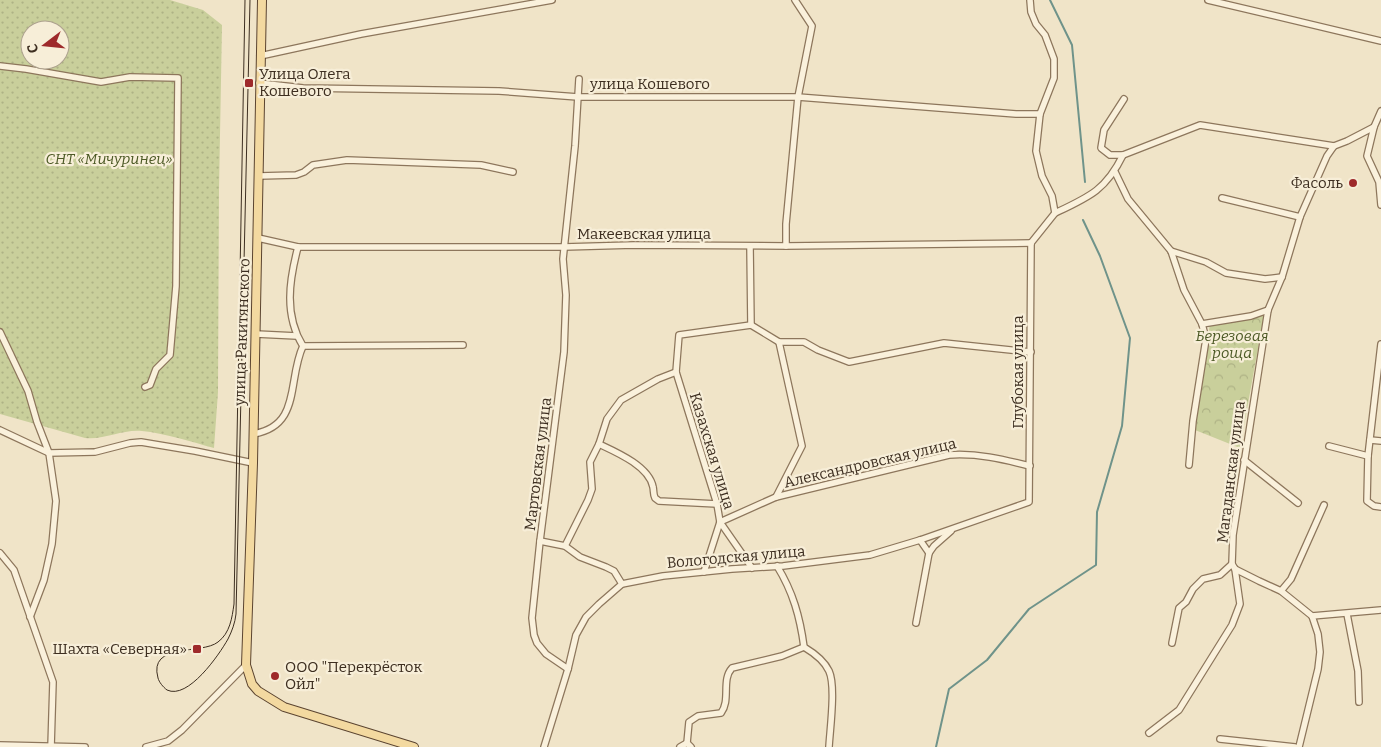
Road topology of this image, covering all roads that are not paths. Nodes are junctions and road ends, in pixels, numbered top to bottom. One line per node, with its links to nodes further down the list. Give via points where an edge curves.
1 (262, 0): 7 (main road, улица Ракитянского)
2 (552, 0): 7 (street, via 361,34)
3 (795, 0): 12 (street, via 812,26)
4 (1030, 0): 15 (street, via 1031,12 1054,59 1054,78)
5 (1208, 0): 6 (street)
6 (1381, 40)
7 (260, 56): 10 (main road, улица Ракитянского)
8 (0, 66): 46 (street, via 100,82 130,77 178,78 176,286 170,355 156,369 150,385)
9 (579, 79): 11 (street, Мартовская улица)
10 (259, 83): 11 (street, улица Кошевого, via 303,88 499,91); 21 (main road, улица Ракитянского)
11 (578, 97): 12 (street, улица Кошевого); 31 (street, Мартовская улица)
12 (798, 97): 15 (street, улица Кошевого); 29 (street)
13 (1124, 99): 18 (street, via 1104,130 1101,148 1110,155)
14 (1381, 111): 16 (street)
15 (1040, 114): 24 (street, via 1036,151)
16 (1374, 127): 17 (street); 23 (street, via 1367,156 1379,182)
17 (1334, 146): 18 (street, via 1200,125); 25 (street, Магаданская улица)
18 (1124, 155): 20 (street)
19 (513, 172): 21 (street, via 481,165 347,160 312,165 296,175)
20 (1115, 172): 24 (street, via 1094,194); 32 (street, via 1128,199)
21 (259, 176): 26 (main road, улица Ракитянского)
22 (1222, 198): 25 (street)
23 (1381, 204)
24 (1055, 213): 27 (street)
25 (1300, 217): 33 (street, Магаданская улица)
26 (258, 238): 30 (street, Макеевская улица); 38 (main road, улица Ракитянского)
27 (1031, 243): 29 (street, Макеевская улица); 44 (street, Глубокая улица)
28 (750, 246): 29 (street, Макеевская улица); 31 (street, Макеевская улица); 36 (street)
29 (786, 246)
30 (298, 247): 31 (street, Макеевская улица); 39 (street, via 290,281 290,309)
31 (564, 247): 67 (street, Мартовская улица, via 564,352)
32 (1171, 251): 33 (street, via 1206,262 1226,273 1265,279); 35 (street, via 1184,290)
33 (1282, 277): 34 (street, Магаданская улица)
34 (1268, 310): 35 (street); 55 (street, Магаданская улица)
35 (1202, 324): 57 (street, via 1206,339)
36 (751, 325): 40 (street); 45 (street, Казахская улица, via 679,335)
37 (0, 332): 53 (street, via 28,391)
38 (256, 334): 39 (street); 48 (main road, улица Ракитянского)
39 (297, 336): 43 (street)
40 (779, 342): 44 (street, via 804,342 849,362 944,343); 59 (street, via 802,446)
41 (1381, 344): 49 (street)
42 (463, 345): 43 (street)
43 (303, 346): 48 (street, via 297,359 289,407 277,424 266,432)
44 (1031, 352): 58 (street, Глубокая улица)
45 (676, 372): 51 (street, via 621,400 607,419); 61 (street, Казахская улица)
46 (145, 387)
47 (0, 430): 53 (street)
48 (252, 434): 56 (main road, улица Ракитянского)
49 (1370, 440): 50 (street); 54 (street)
50 (1381, 441)
51 (599, 444): 61 (street, via 630,460 647,475 659,501); 69 (street, via 590,462 592,489)
52 (1328, 446): 54 (street)
53 (49, 452): 56 (street, via 95,452 141,442); 81 (street, via 56,501 52,544 44,580)
54 (1368, 456): 64 (street, via 1367,501)
55 (1244, 460): 62 (street); 73 (street, Магаданская улица, via 1234,535)
56 (253, 463): 85 (main road, улица Ракитянского)
57 (1189, 465)
58 (1030, 466): 59 (street, Александровская улица, via 992,456 949,455); 60 (street, Глубокая улица)
59 (776, 497): 65 (street, Александровская улица)
60 (1030, 502): 66 (street, Вологодская улица)
61 (717, 504): 65 (street, Казахская улица)
62 (1298, 504)
63 (1324, 505): 77 (street, via 1291,579)
64 (1381, 507)
65 (720, 522): 74 (street); 75 (street, Казахская улица)
66 (954, 528): 68 (street, Вологодская улица); 71 (street)
67 (540, 540): 69 (street); 86 (street, Мартовская улица, via 532,618 534,635 546,654)
68 (920, 540): 71 (street); 72 (street, Вологодская улица, via 870,554)
69 (565, 546): 76 (street, via 580,557 614,571)
70 (0, 553): 81 (street, via 14,570)
71 (929, 553): 82 (street)
72 (777, 566): 74 (street, Вологодская улица); 84 (street, via 796,604)
73 (1234, 566): 77 (street); 83 (street, via 1220,575 1202,579 1193,589 1179,608); 88 (street, Магаданская улица, via 1240,604 1232,625 1179,710)
74 (752, 568): 75 (street, Вологодская улица)
75 (704, 572): 76 (street, Вологодская улица)
76 (622, 584): 86 (street, Вологодская улица, via 586,617 576,635)
77 (1281, 591): 80 (street)
78 (1381, 610): 79 (street)
79 (1348, 614): 80 (street); 87 (street, via 1358,672)
80 (1312, 616): 100 (street, via 1320,652)
81 (30, 617): 92 (street, via 53,682)
82 (916, 623)
83 (1172, 643)
84 (804, 647): 91 (street, via 732,668 726,708 721,713 698,716 689,722); 98 (street, via 818,656 830,672)
85 (246, 665): 94 (street, via 182,730 168,741); 95 (main road, via 252,684 258,691 284,707)
86 (568, 669): 96 (street, Вологодская улица)
87 (1359, 702)
88 (1149, 733)
89 (1220, 739): 99 (street)
90 (0, 744): 92 (street)
91 (689, 745): 97 (street)
92 (51, 746): 93 (street)
93 (84, 747)
94 (146, 747)
95 (414, 747)
96 (544, 747)
97 (680, 747)
98 (829, 747)
99 (1295, 747)
100 (1300, 747)

